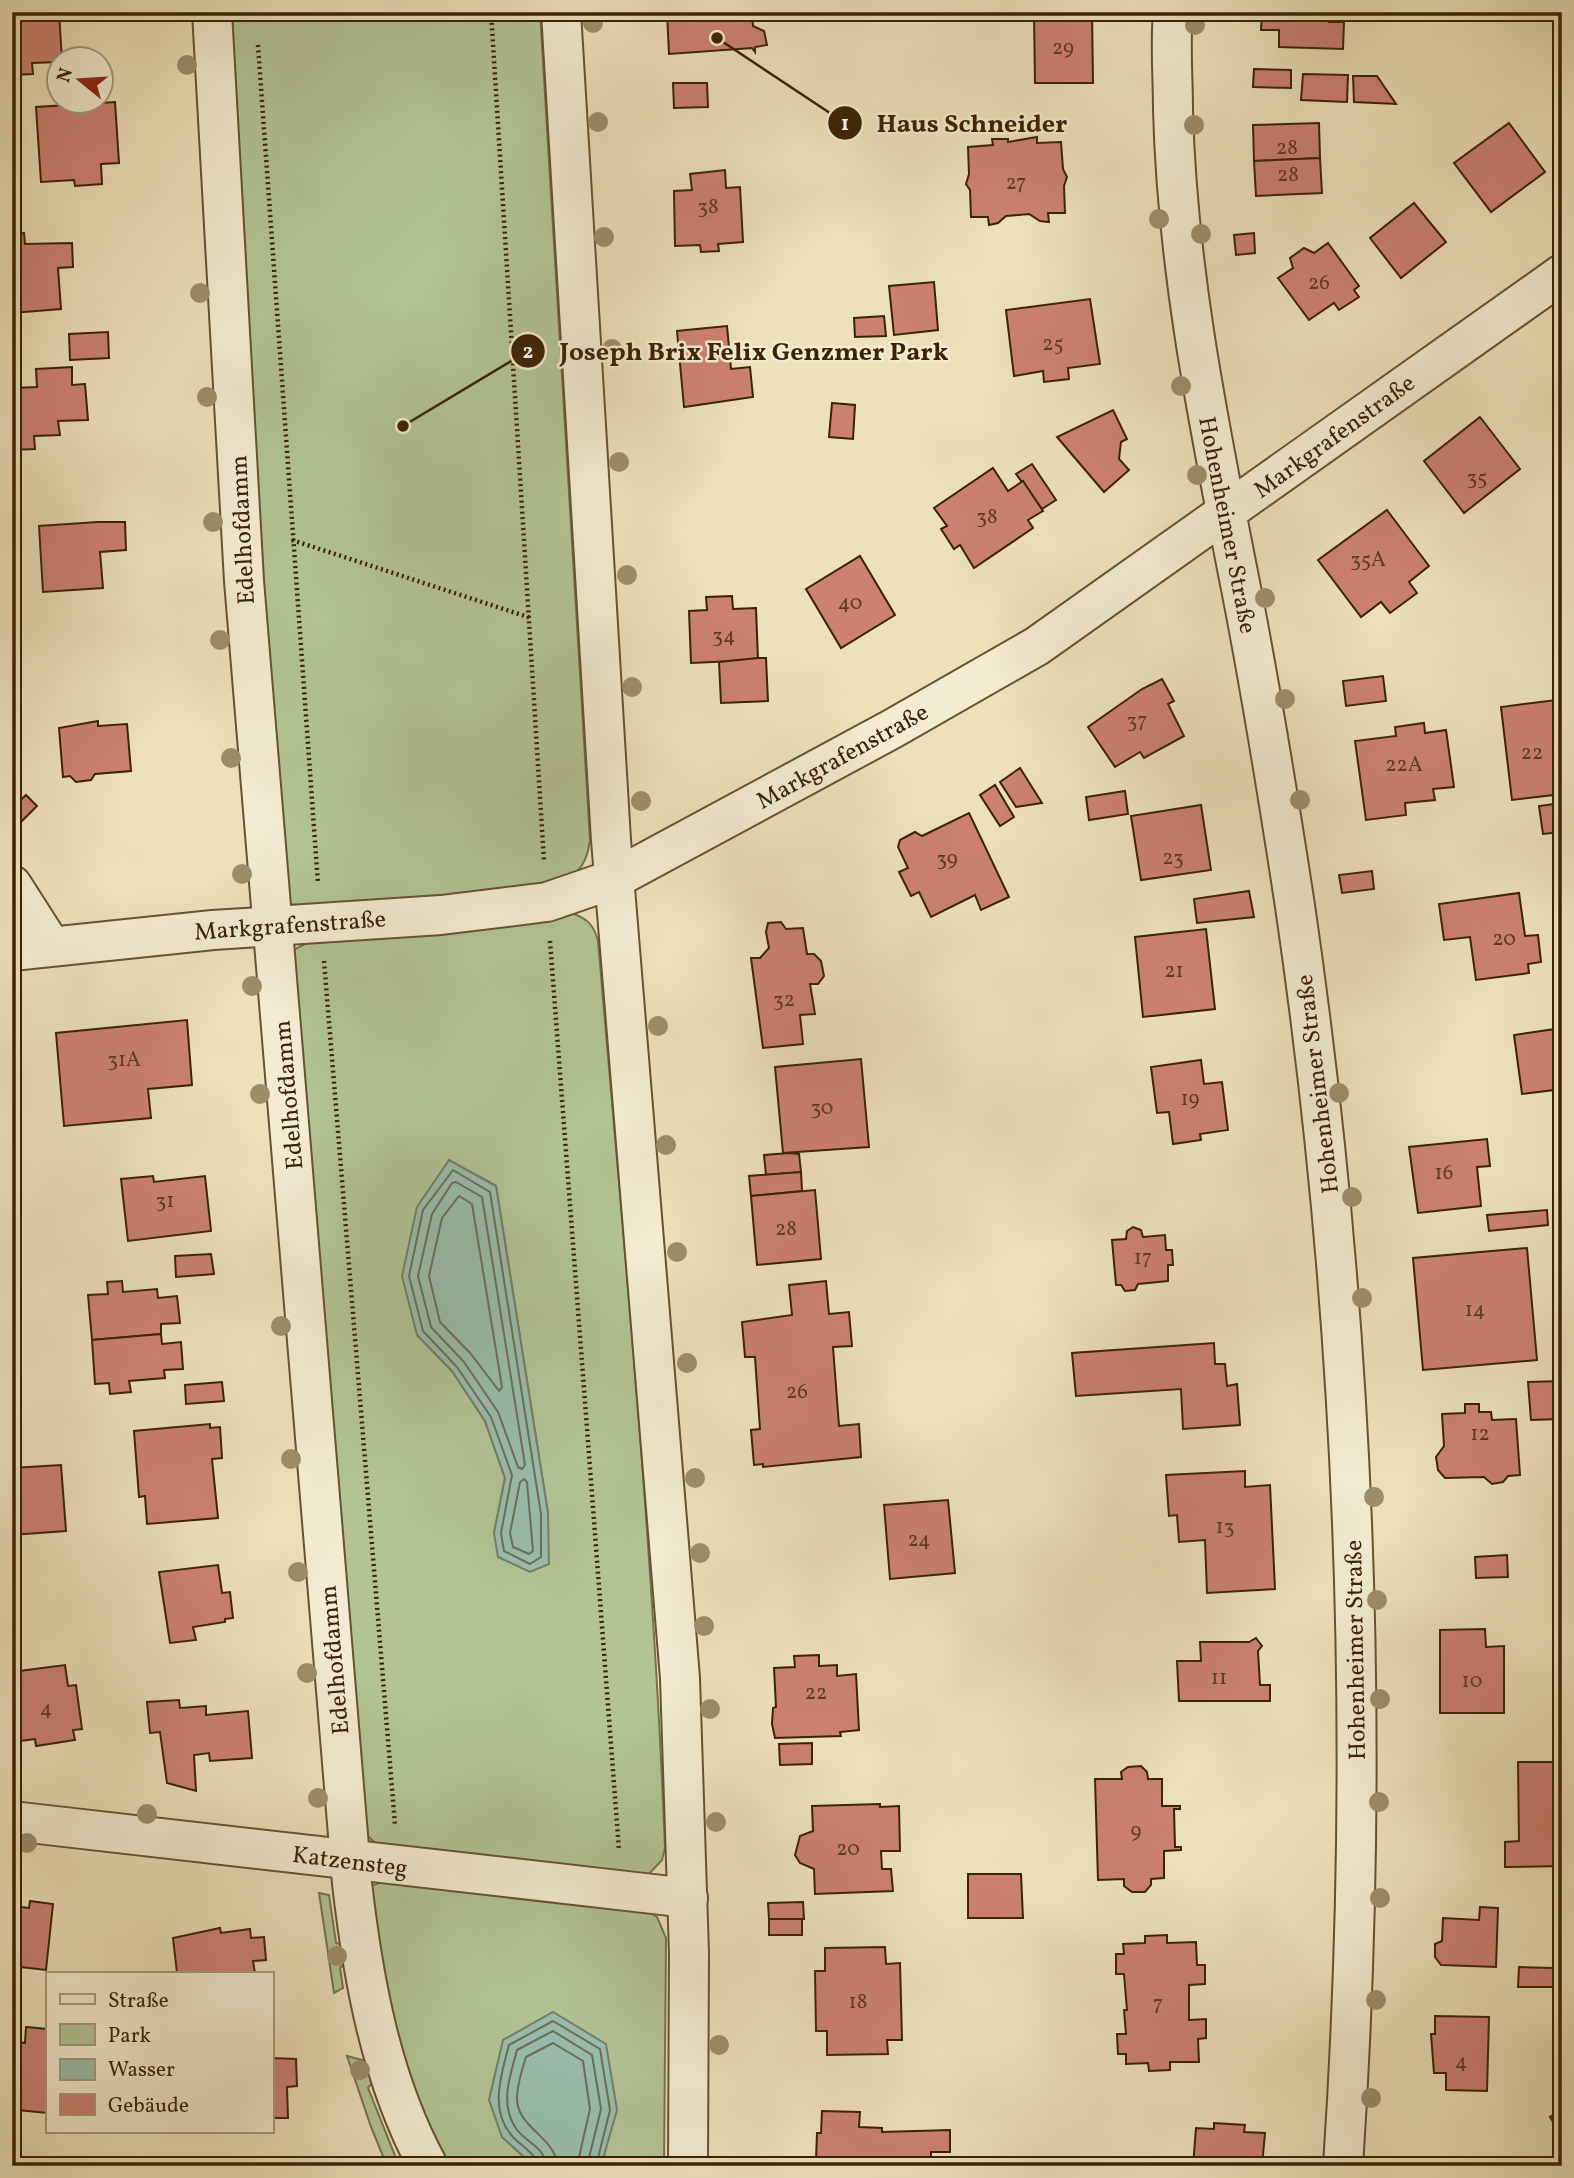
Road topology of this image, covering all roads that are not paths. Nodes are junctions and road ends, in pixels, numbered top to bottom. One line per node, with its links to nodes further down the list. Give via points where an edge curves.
1 (212, 12): 8 (street, Edelhofdamm, via 244,581)
2 (561, 12): 6 (street)
3 (1173, 12): 5 (street, Hohenheimer Straße, via 1174,152 1182,248 1192,330)
4 (1562, 274): 5 (street, Markgrafenstraße)
5 (1227, 514): 6 (street, Markgrafenstraße, via 1037,646); 16 (street, Hohenheimer Straße, via 1294,898 1336,1252 1358,1657)
6 (614, 879): 8 (street, Markgrafenstraße, via 547,902 441,915); 13 (street, via 669,1525)
7 (12, 885): 9 (street)
8 (273, 926): 9 (street, Markgrafenstraße); 12 (street, Edelhofdamm)
9 (51, 946): 10 (street, Markgrafenstraße)
10 (12, 951)
11 (12, 1822): 12 (street, Katzensteg)
12 (351, 1861): 13 (street, Katzensteg); 14 (street, Edelhofdamm, via 358,1937 379,2035 401,2106)
13 (688, 1898): 15 (street)
14 (428, 2166)
15 (688, 2166)
16 (1343, 2166)

